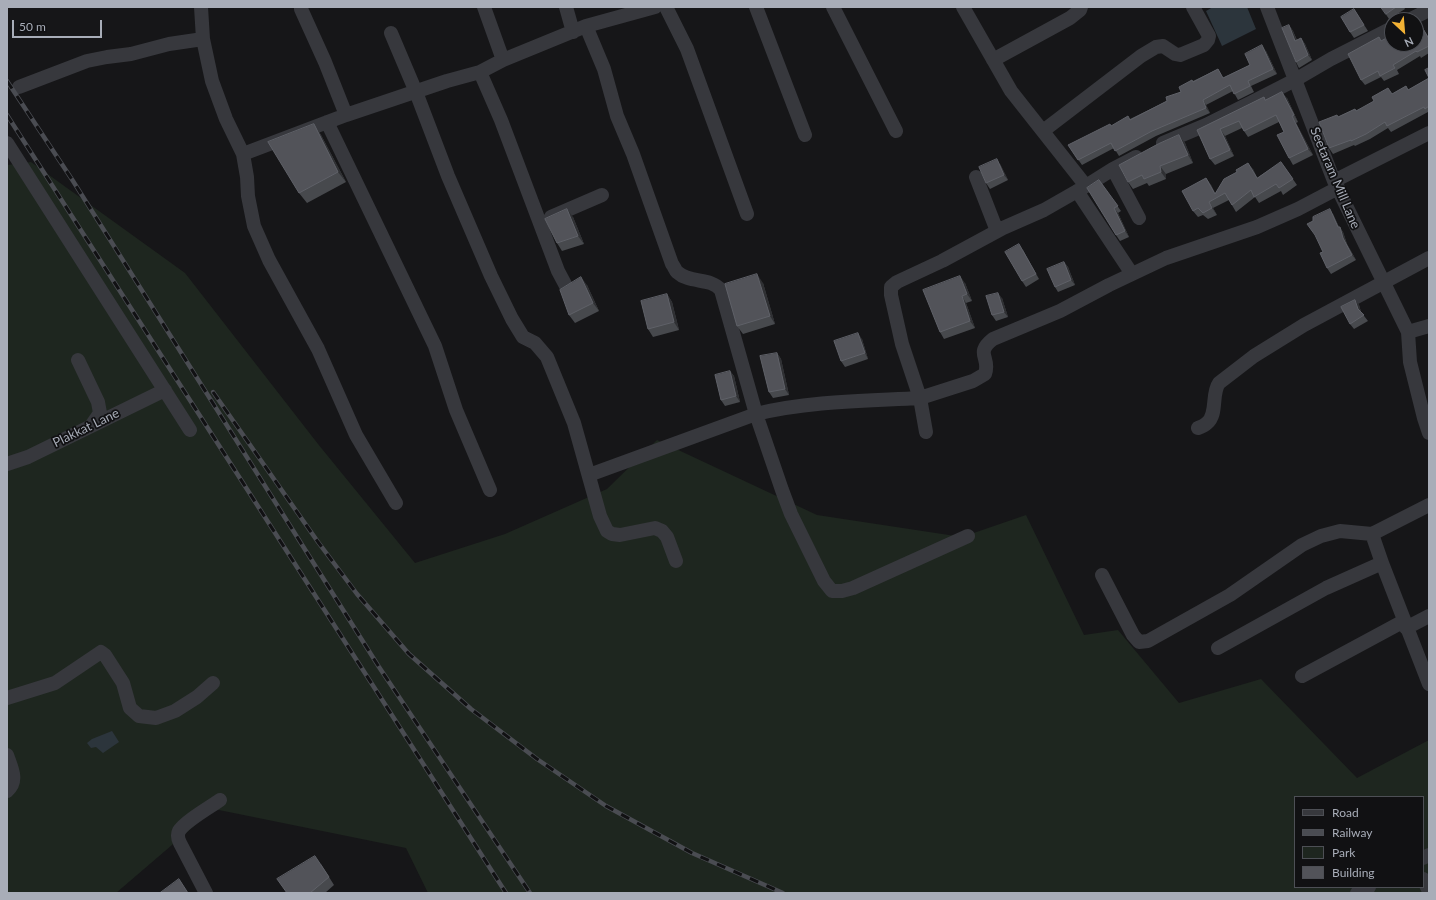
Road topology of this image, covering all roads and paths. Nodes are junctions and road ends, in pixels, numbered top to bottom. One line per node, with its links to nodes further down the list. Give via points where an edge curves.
1 (201, 7): 17 (street)
2 (484, 7): 18 (street)
3 (566, 7): 14 (street)
4 (655, 7): 13 (street)
5 (666, 7): 37 (street, via 689,56)
6 (756, 7): 29 (street)
7 (833, 7): 26 (street)
8 (963, 7): 19 (street)
9 (1081, 7): 19 (street, via 1070,18)
10 (1267, 7): 21 (street, Seetaram Mill Lane)
11 (1196, 8): 27 (street, via 1209,36 1204,45 1180,55 1163,46 1156,47)
12 (301, 9): 24 (street)
13 (586, 26): 14 (street); 50 (street, via 604,69 617,116 672,264 677,272 696,281 716,285 720,290)
14 (573, 32): 18 (street)
15 (1384, 32): 21 (street)
16 (391, 33): 23 (street)
17 (203, 39): 22 (street, via 87,60); 31 (street, via 212,81)
18 (503, 60): 20 (street)
19 (993, 60): 27 (street, via 1011,91)
20 (480, 72): 23 (street); 39 (street)
21 (1295, 80): 32 (street); 34 (street, Seetaram Mill Lane)
22 (19, 87)
23 (416, 92): 24 (street); 57 (street, via 448,176 494,283 523,337 535,343 547,357 574,423)
24 (346, 115): 25 (street)
25 (327, 122): 31 (street); 58 (street, via 435,346 456,410)
26 (896, 131)
27 (1043, 131): 35 (street)
28 (1429, 133): 34 (street)
29 (805, 135)
30 (7, 143): 48 (street)
31 (243, 154): 59 (street, via 254,226 318,350 356,435)
32 (1113, 169): 35 (street); 38 (street)
33 (976, 177): 40 (street)
34 (1336, 185): 42 (street, via 1298,209 1257,227 1166,258); 43 (street, Seetaram Mill Lane)
35 (1081, 189): 40 (street, via 1044,210); 42 (street)
36 (602, 195): 39 (street)
37 (747, 214)
38 (1138, 218)
39 (540, 222): 44 (street)
40 (998, 231): 49 (street, via 897,282 892,287 891,295 902,344)
41 (1429, 258): 43 (street)
42 (1132, 274): 49 (street, via 1060,311 993,339 985,345 983,352 987,368 985,374 973,381)
43 (1384, 283): 46 (street, Seetaram Mill Lane); 52 (street, via 1277,341 1219,383 1216,387 1211,418)
44 (566, 286)
45 (1429, 326): 46 (street)
46 (1408, 339): 55 (street, Seetaram Mill Lane, via 1410,362)
47 (78, 360): 51 (street, via 98,402 100,413)
48 (165, 390): 51 (street, Plakkat Lane); 53 (street)
49 (920, 398): 50 (street, via 811,405); 54 (street)
50 (756, 414): 57 (street); 62 (street, via 791,514 824,582 832,590 853,588)
51 (90, 426): 56 (street, Plakkat Lane, via 28,457)
52 (1198, 428)
53 (190, 430)
54 (926, 432)
55 (1429, 433)
56 (7, 464)
57 (589, 475): 63 (street, via 600,516 607,531 620,535 654,528 662,530)
58 (490, 490)
59 (396, 503)
60 (1429, 505): 61 (street)
61 (1372, 534): 64 (street); 65 (street, via 1340,532 1321,536 1302,545 1230,595 1148,641 1139,642 1133,635)
62 (968, 536)
63 (676, 561)
64 (1382, 563): 67 (street); 68 (street, via 1326,588)
65 (1102, 575)
66 (1429, 616): 67 (street)
67 (1405, 624): 69 (street); 71 (street)
68 (1218, 648)
69 (1302, 676)
70 (213, 683): 72 (street, via 175,711 156,718 139,716 130,708 123,683 101,652 55,683)
71 (1429, 684)
72 (7, 698)
73 (7, 755): 74 (street, via 14,779)
74 (7, 791)
75 (220, 800): 79 (street, via 184,824 177,836)
76 (1424, 881): 78 (street)
77 (1367, 888): 80 (street)
78 (1429, 891)
79 (206, 893)
80 (1357, 893)

